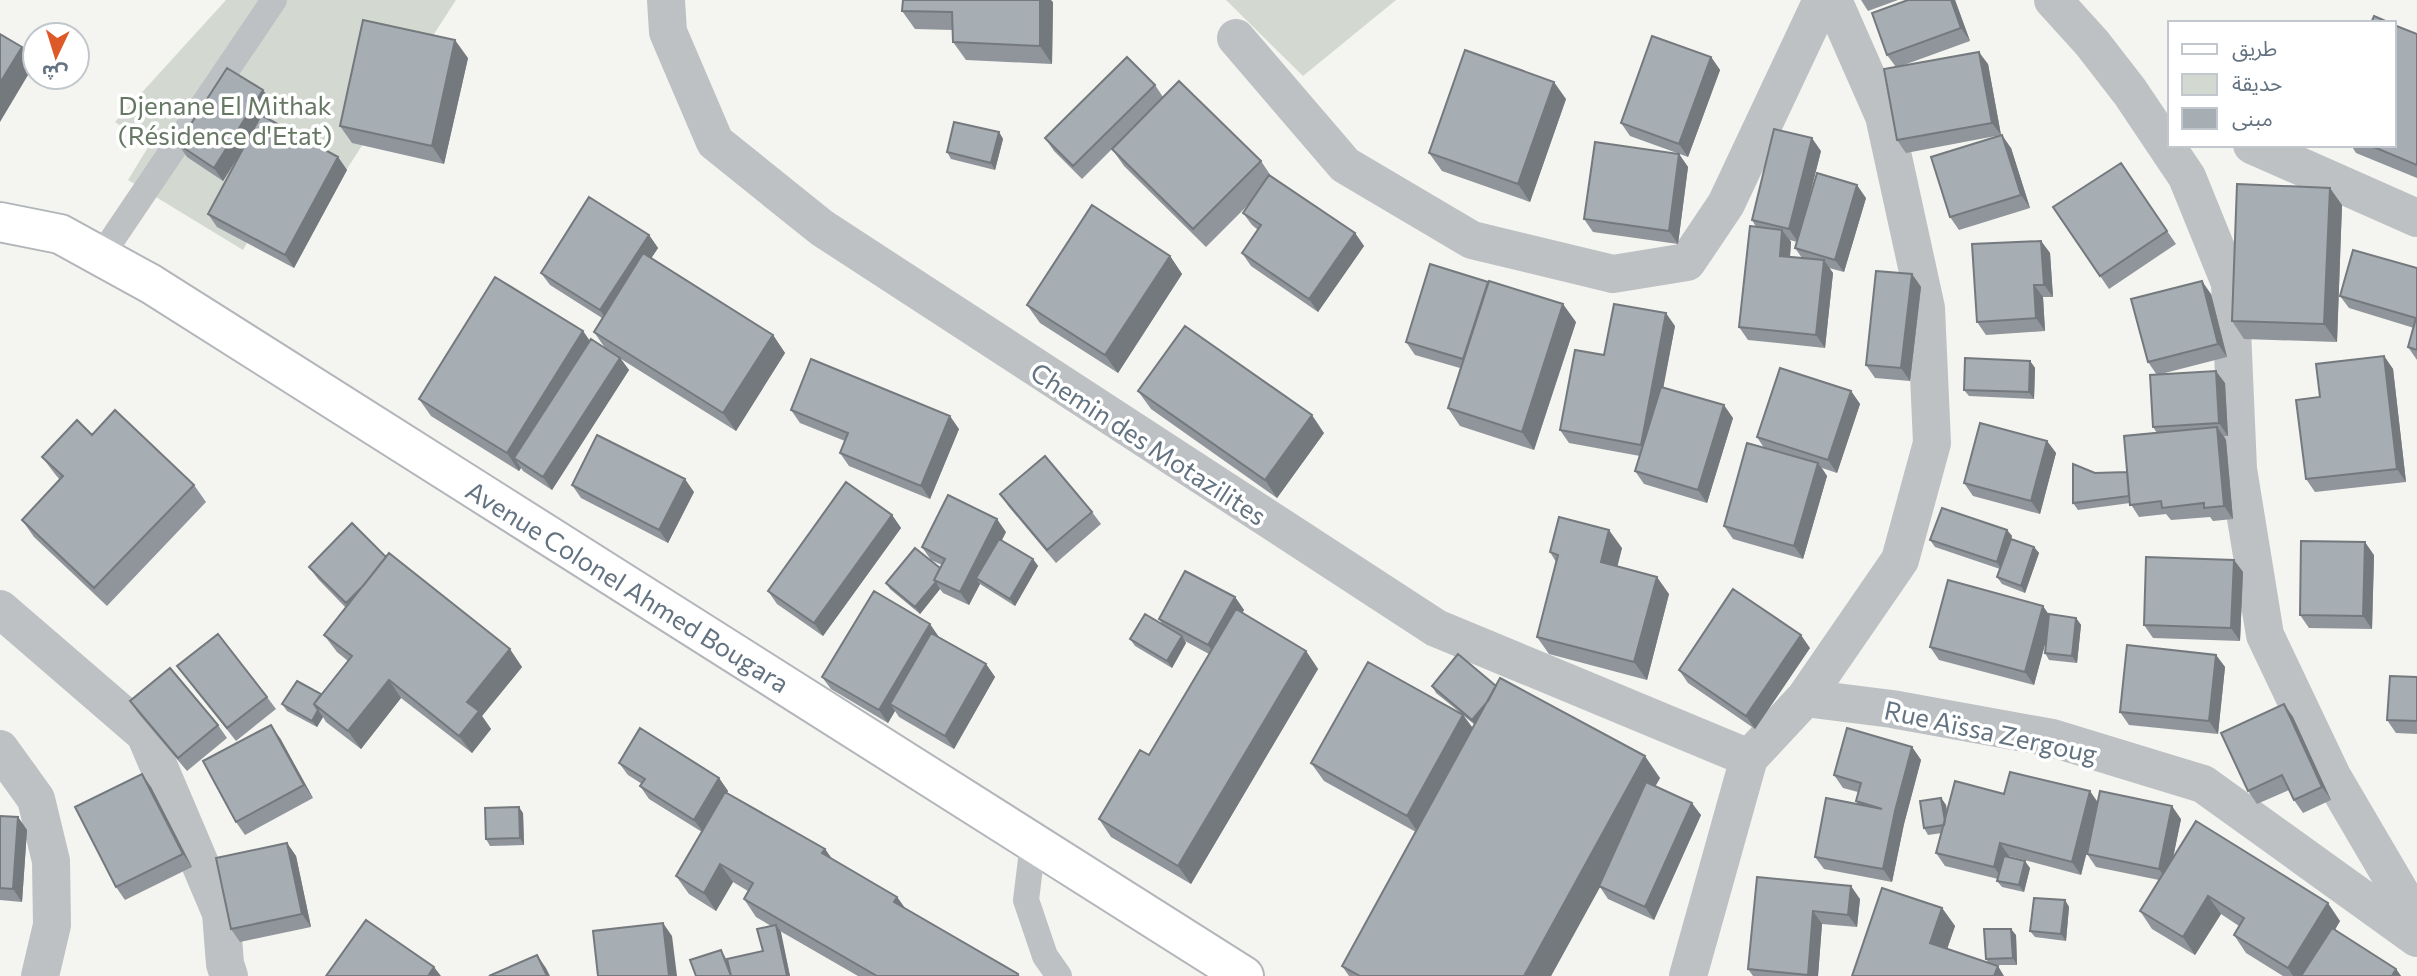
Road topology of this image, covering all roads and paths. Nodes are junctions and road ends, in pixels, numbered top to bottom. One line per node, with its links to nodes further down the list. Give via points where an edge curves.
1 (274, 0): 12 (lane)
2 (666, 0): 16 (street, Chemin des Motazilites, via 668,32 715,142 822,228 1436,628)
3 (1822, 0): 6 (street, via 1726,204 1687,262 1613,274 1472,240 1345,165)
4 (1832, 0): 14 (street, via 1884,116 1926,308 1932,443 1900,560)
5 (2053, 0): 7 (street)
6 (1236, 38)
7 (2130, 92): 8 (street); 18 (street, via 2187,177 2230,283 2238,469 2265,635 2332,776)
8 (2168, 108)
9 (2257, 147): 10 (street)
10 (2417, 218)
11 (0, 222): 12 (main road, Avenue Colonel Ahmed Bougara, via 60,234)
12 (101, 256): 17 (main road, Avenue Colonel Ahmed Bougara)
13 (0, 609): 21 (street, via 145,734 220,913)
14 (1805, 698): 16 (street); 19 (street, Rue Aïssa Zergoug, via 2052,738 2203,784)
15 (0, 749): 20 (street, via 37,799 51,861 52,925)
16 (1749, 758): 24 (street)
17 (1033, 843): 22 (lane, via 1026,900 1045,956); 23 (main road, Avenue Colonel Ahmed Bougara)
18 (2417, 921)
19 (2417, 938)
20 (40, 976)
21 (229, 976)
22 (1059, 976)
23 (1244, 976)
24 (1688, 976)

